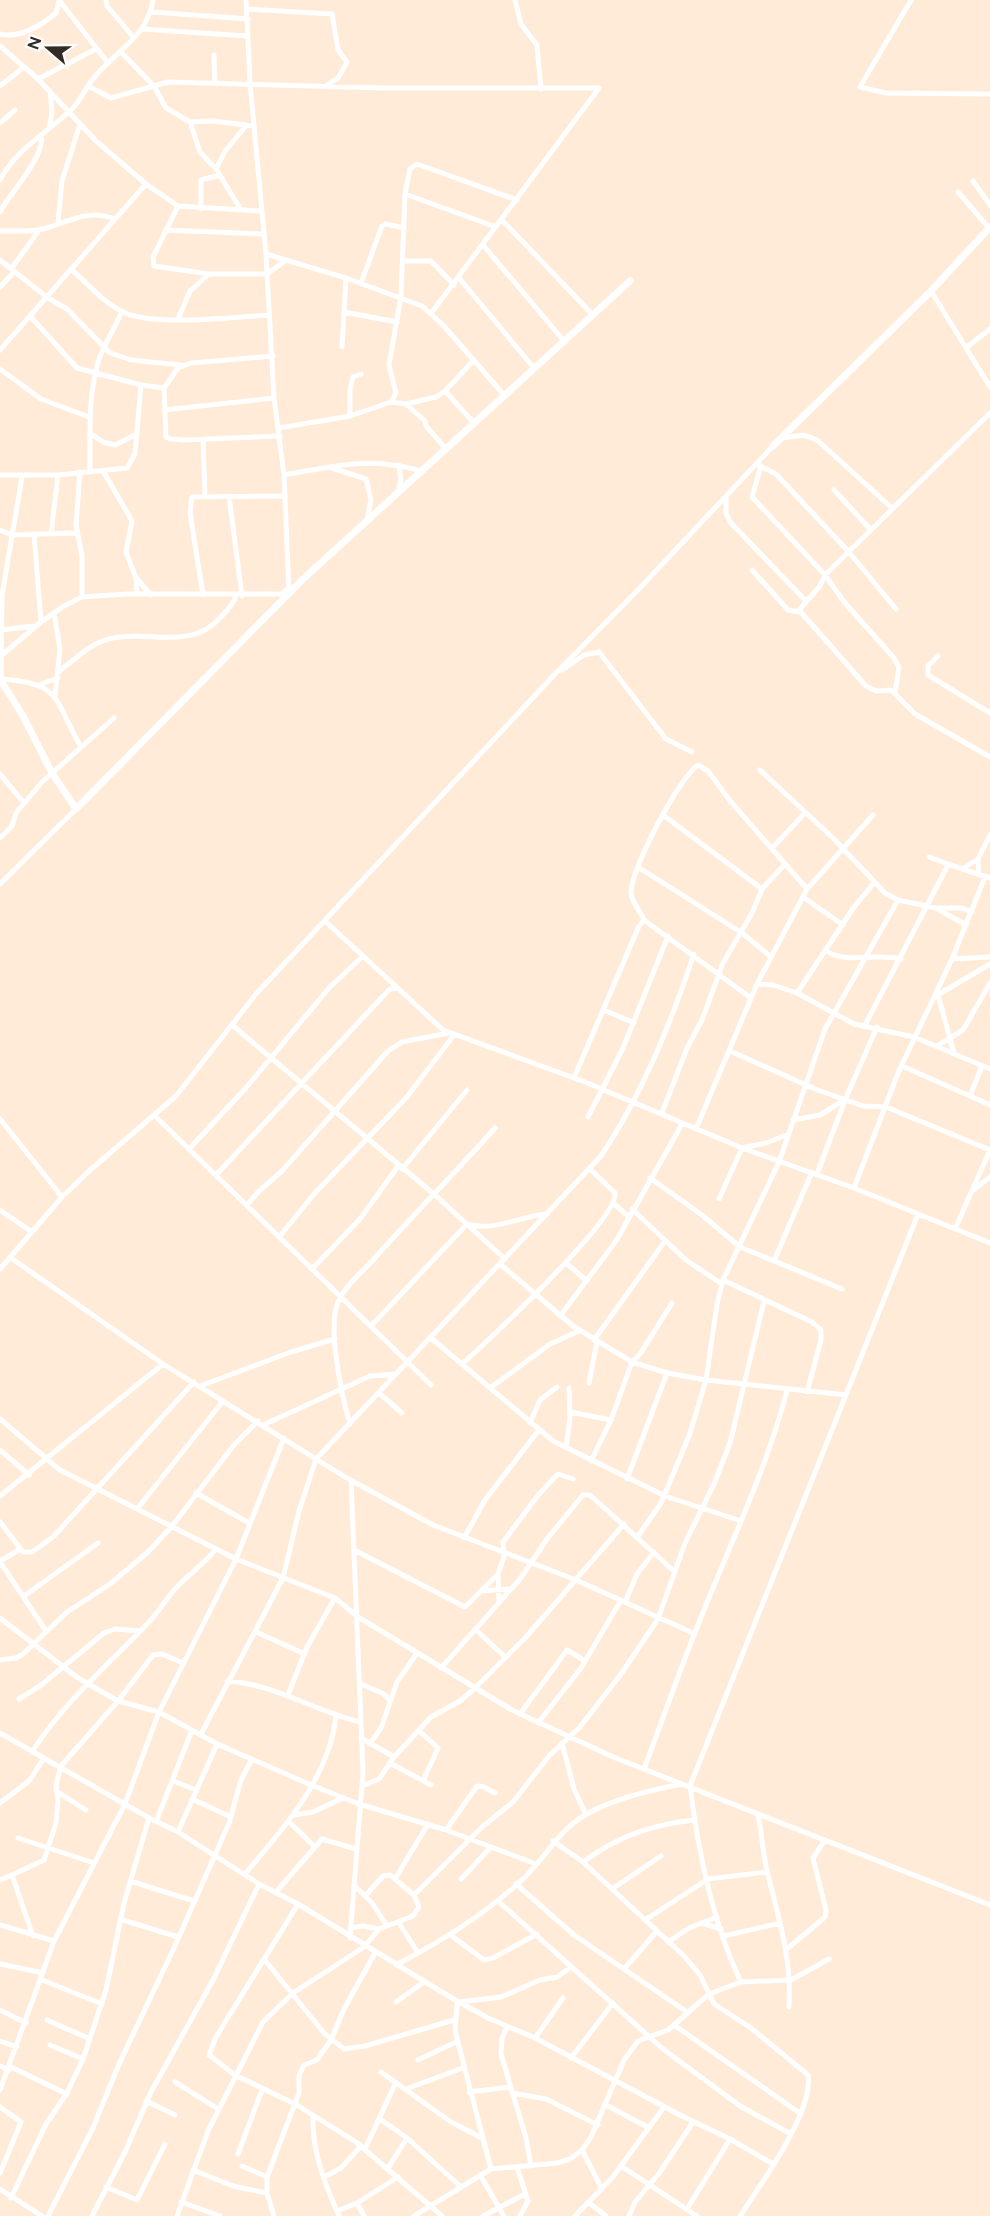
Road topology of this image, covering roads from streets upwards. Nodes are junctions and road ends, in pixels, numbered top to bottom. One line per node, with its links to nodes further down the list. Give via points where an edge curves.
1 (106, 0): 15 (street)
2 (153, 0): 9 (street)
3 (246, 0): 8 (street)
4 (515, 0): 29 (street, via 521,24 537,45)
5 (911, 0): 31 (street, via 860,87 886,93)
6 (59, 1): 7 (street); 10 (street)
7 (65, 9): 10 (street); 17 (street)
8 (247, 9): 11 (street); 28 (street, via 332,14 338,51 346,62 338,78)
9 (152, 12): 11 (street); 12 (street)
10 (56, 13): 13 (street, via 18,35)
11 (248, 19): 14 (street)
12 (142, 29): 14 (street); 15 (street)
13 (0, 34)
14 (247, 36): 24 (street)
15 (134, 38): 18 (street)
16 (0, 46): 21 (street)
17 (96, 49): 20 (street); 22 (street)
18 (120, 52): 20 (street); 27 (street)
19 (214, 55): 23 (street)
20 (108, 63): 26 (street)
21 (24, 67): 22 (street); 25 (street)
22 (38, 79): 30 (street)
23 (214, 82): 24 (street); 27 (street, via 162,82)
24 (250, 83): 28 (street); 37 (street)
25 (0, 86)
26 (88, 86): 27 (street, via 111,98); 33 (street)
27 (154, 86): 34 (street, via 166,108)
28 (326, 86): 29 (street)
29 (542, 88): 47 (street, via 599,88)
30 (50, 90): 33 (street); 38 (street)
31 (990, 94)
32 (15, 110): 35 (street)
33 (70, 111): 36 (street); 38 (street)
34 (190, 122): 37 (street); 40 (street, via 200,153)
35 (0, 123)
36 (80, 124): 44 (street); 56 (street, via 62,181)
37 (250, 126): 40 (street, via 225,151); 52 (street)
38 (49, 127): 39 (street)
39 (41, 135): 42 (street, via 11,163); 53 (street, via 38,153)
40 (216, 169): 41 (street)
41 (220, 175): 50 (street, via 201,180); 51 (street)
42 (0, 180)
43 (973, 181): 48 (street)
44 (146, 184): 49 (street); 54 (street)
45 (958, 192): 59 (street)
46 (405, 194): 47 (street, via 408,173 417,164); 57 (street); 58 (street)
47 (517, 200): 55 (street)
48 (990, 205)
49 (178, 206): 50 (street); 61 (street)
50 (201, 209): 51 (street)
51 (242, 210): 52 (street)
52 (261, 211): 63 (street)
53 (0, 212)
54 (115, 219): 56 (street, via 83,214); 70 (street)
55 (502, 220): 57 (street); 86 (street)
56 (58, 223): 60 (street)
57 (496, 227): 64 (street)
58 (404, 228): 68 (street); 76 (street, via 383,224)
59 (989, 228): 79 (street)
60 (40, 230): 62 (street); 69 (street)
61 (165, 230): 63 (street); 71 (street, via 152,264)
62 (0, 231)
63 (263, 234): 65 (street)
64 (483, 245): 74 (street); 91 (street)
65 (266, 254): 67 (street); 72 (street)
66 (0, 260): 69 (street)
67 (286, 260): 72 (street); 73 (street)
68 (404, 261): 77 (street, via 431,261); 80 (street)
69 (12, 271): 78 (street); 81 (street)
70 (73, 271): 81 (street); 82 (street)
71 (209, 274): 72 (street); 88 (street, via 190,291)
72 (267, 274): 85 (street)
73 (346, 278): 76 (street); 83 (street)
74 (459, 278): 77 (street); 99 (street)
75 (630, 281): 86 (street)
76 (361, 283): 80 (street)
77 (454, 285): 84 (street)
78 (0, 287)
79 (931, 291): 93 (street); 120 (street)
80 (401, 296): 84 (street); 89 (street)
81 (48, 298): 87 (street); 94 (street, via 67,309)
82 (122, 311): 88 (street); 94 (street)
83 (344, 312): 89 (street); 92 (street)
84 (432, 312): 97 (street)
85 (269, 315): 88 (street); 96 (street)
86 (592, 315): 91 (street)
87 (30, 316): 95 (street); 101 (street, via 74,366)
88 (178, 319)
89 (397, 322): 109 (street, via 389,365 396,393)
90 (990, 329): 93 (street)
91 (564, 340): 99 (street)
92 (342, 347)
93 (968, 347): 104 (street)
94 (104, 348): 98 (street, via 131,360); 101 (street)
95 (0, 350)
96 (273, 356): 98 (street); 108 (street)
97 (474, 360): 106 (street); 107 (street)
98 (182, 365): 105 (street)
99 (534, 368): 107 (street)
100 (0, 369): 114 (street, via 41,399)
101 (96, 373): 103 (street); 114 (street)
102 (361, 374): 113 (street, via 353,377 350,384)
103 (141, 385): 105 (street); 118 (street)
104 (990, 387)
105 (164, 388): 111 (street)
106 (445, 391): 110 (street); 115 (street)
107 (504, 395): 115 (street)
108 (274, 398): 111 (street); 116 (street)
109 (391, 402): 110 (street); 113 (street)
110 (406, 404): 123 (street)
111 (164, 410): 121 (street, via 167,438)
112 (990, 413): 141 (street)
113 (350, 416): 116 (street)
114 (89, 417): 117 (street)
115 (474, 423): 123 (street)
116 (279, 428): 119 (street)
117 (90, 433): 118 (street, via 115,445); 130 (street)
118 (137, 434): 127 (street, via 129,467)
119 (280, 436): 121 (street); 132 (street)
120 (782, 438): 122 (street); 141 (street, via 804,435 817,440)
121 (203, 439): 137 (street)
122 (773, 446): 125 (street)
123 (446, 449): 128 (street)
124 (399, 465): 126 (street, via 360,462); 128 (street); 136 (street)
125 (759, 465): 140 (street); 149 (street, via 776,474); 153 (street, via 752,497)
126 (330, 467): 132 (street); 142 (street, via 366,479 372,500)
127 (103, 471): 130 (street); 154 (street, via 132,521 126,548)
128 (421, 471): 136 (street)
129 (80, 472): 130 (street); 131 (street); 145 (street)
130 (90, 472)
131 (58, 475): 134 (street); 147 (street)
132 (284, 475): 139 (street)
133 (0, 476): 134 (street)
134 (22, 477): 148 (street)
135 (834, 490): 143 (street)
136 (398, 493): 142 (street)
137 (205, 496): 138 (street); 159 (street, via 192,497 190,505)
138 (229, 496): 139 (street); 160 (street)
139 (286, 496): 155 (street)
140 (726, 496): 162 (street, via 729,522 741,530); 174 (street)
141 (892, 508): 143 (street)
142 (368, 520): 155 (street)
143 (870, 529): 149 (street)
144 (0, 530): 148 (street)
145 (76, 533): 147 (street); 161 (street, via 82,549)
146 (34, 534): 147 (street); 148 (street); 167 (street)
147 (51, 534)
148 (12, 535): 151 (street)
149 (848, 551): 153 (street); 163 (street)
150 (0, 552): 151 (street)
151 (9, 553): 156 (street)
152 (752, 570): 164 (street, via 788,610)
153 (825, 575): 162 (street); 177 (street, via 897,663)
154 (135, 578): 157 (street); 158 (street)
155 (289, 590): 160 (street, via 282,594); 188 (street)
156 (1, 591): 165 (street)
157 (137, 594): 158 (street); 161 (street)
158 (151, 595): 159 (street)
159 (203, 596): 160 (street)
160 (239, 596): 173 (street, via 201,632 178,639 122,636 103,640)
161 (82, 597): 166 (street)
162 (805, 600): 164 (street)
163 (896, 609)
164 (799, 612): 177 (street, via 866,686)
165 (1, 613): 169 (street)
166 (54, 613): 167 (street); 173 (street, via 60,650)
167 (41, 622): 168 (street)
168 (36, 626): 169 (street); 171 (street)
169 (2, 630): 170 (street)
170 (1, 644): 171 (street)
171 (2, 655): 175 (street)
172 (938, 656): 179 (street, via 928,666 928,675)
173 (58, 675): 176 (street); 178 (street)
174 (554, 675): 182 (street, via 584,655 599,652 666,739); 215 (street)
175 (0, 681): 176 (street); 185 (street)
176 (40, 684): 178 (street)
177 (895, 693): 183 (street, via 915,714)
178 (55, 696): 181 (street)
179 (990, 713)
180 (114, 718): 181 (street)
181 (81, 747): 185 (street)
182 (692, 752)
183 (990, 757)
184 (760, 770): 189 (street)
185 (52, 773): 187 (street); 188 (street)
186 (0, 774): 187 (street)
187 (24, 803): 193 (street, via 14,815 12,826)
188 (76, 809): 204 (street)
189 (805, 813): 194 (street); 195 (street)
190 (663, 815): 194 (street, via 688,774 701,765); 200 (street); 205 (street)
191 (873, 815): 195 (street)
192 (990, 835): 197 (street)
193 (0, 838)
194 (772, 848): 198 (street)
195 (841, 848): 203 (street); 206 (street)
196 (928, 857): 199 (street)
197 (978, 859): 201 (street); 202 (street)
198 (784, 864): 205 (street); 206 (street)
199 (948, 864): 201 (street); 210 (street)
200 (638, 867): 214 (street, via 631,895); 218 (street)
201 (962, 869): 202 (street)
202 (985, 877): 209 (street)
203 (874, 883): 208 (street); 216 (street)
204 (0, 884)
205 (762, 889): 218 (street)
206 (807, 889): 207 (street)
207 (803, 897): 216 (street); 223 (street)
208 (898, 900): 210 (street); 225 (street)
209 (975, 902): 212 (street); 213 (street)
210 (927, 907): 211 (street); 226 (street)
211 (936, 908): 212 (street); 217 (street)
212 (962, 908): 213 (street)
213 (972, 912): 217 (street)
214 (644, 920): 219 (street); 237 (street)
215 (325, 921): 222 (street); 240 (street)
216 (843, 925): 220 (street)
217 (966, 925): 227 (street)
218 (741, 933): 223 (street); 230 (street)
219 (668, 936): 221 (street); 239 (street)
220 (826, 951): 225 (street, via 840,957); 234 (street)
221 (694, 954): 230 (street); 260 (street, via 674,1014)
222 (363, 956): 233 (street); 249 (street, via 338,978)
223 (770, 956): 232 (street)
224 (990, 957): 227 (street)
225 (866, 958): 226 (street); 238 (street)
226 (901, 959): 242 (street)
227 (951, 959): 235 (street)
228 (989, 964): 229 (street); 235 (street)
229 (990, 972)
230 (718, 973): 236 (street); 264 (street)
231 (990, 983): 245 (street, via 967,1025)
232 (757, 984): 234 (street); 236 (street)
233 (397, 988): 243 (street, via 432,1023); 254 (street, via 390,989)
234 (797, 993): 238 (street)
235 (936, 996): 244 (street); 245 (street)
236 (750, 998): 247 (street)
237 (604, 1010): 239 (street); 253 (street)
238 (832, 1012): 242 (street); 255 (street)
239 (634, 1023): 256 (street)
240 (232, 1025): 249 (street); 265 (street, via 176,1096)
241 (877, 1027): 242 (street); 244 (street); 259 (street)
242 (864, 1028)
243 (452, 1034): 253 (street); 263 (street, via 393,1046); 273 (street, via 418,1084)
244 (914, 1037): 246 (street); 250 (street)
245 (951, 1039): 246 (street); 248 (street)
246 (937, 1046): 248 (street)
247 (730, 1051): 255 (street); 271 (street)
248 (954, 1053): 251 (street)
249 (271, 1056): 254 (street); 275 (street)
250 (902, 1066): 258 (street); 262 (street)
251 (982, 1066): 252 (street); 258 (street)
252 (990, 1069)
253 (574, 1078): 256 (street)
254 (302, 1083): 263 (street); 281 (street)
255 (804, 1084): 259 (street); 268 (street)
256 (603, 1089): 260 (street); 266 (street)
257 (467, 1090): 278 (street)
258 (970, 1096): 261 (street)
259 (845, 1100): 262 (street); 268 (street, via 820,1115); 280 (street)
260 (635, 1102): 264 (street); 279 (street)
261 (990, 1104)
262 (886, 1107): 276 (street); 284 (street)
263 (335, 1112): 273 (street); 290 (street)
264 (662, 1113): 269 (street)
265 (154, 1115): 275 (street); 287 (street)
266 (588, 1117)
267 (0, 1119): 287 (street)
268 (793, 1120): 272 (street)
269 (682, 1124): 271 (street); 283 (street)
270 (495, 1128): 286 (street)
271 (696, 1129): 274 (street)
272 (789, 1134): 274 (street); 277 (street)
273 (368, 1139): 278 (street); 299 (street, via 314,1194)
274 (742, 1148): 277 (street); 288 (street)
275 (189, 1149): 281 (street)
276 (990, 1150): 285 (street)
277 (779, 1162): 280 (street); 302 (street)
278 (400, 1168): 286 (street); 308 (street, via 360,1219)
279 (590, 1169): 289 (street, via 615,1193); 293 (street)
280 (815, 1173): 284 (street); 305 (street)
281 (216, 1175): 290 (street)
282 (990, 1177): 285 (street)
283 (650, 1178): 291 (street); 302 (street)
284 (854, 1188): 294 (street)
285 (971, 1192): 297 (street)
286 (435, 1196): 296 (street); 314 (street)
287 (62, 1197): 298 (street)
288 (719, 1199)
289 (613, 1203): 295 (street); 306 (street, via 591,1236)
290 (247, 1205): 299 (street)
291 (632, 1209): 295 (street); 300 (street)
292 (0, 1210): 298 (street)
293 (547, 1214): 296 (street, via 523,1217 496,1227); 304 (street)
294 (918, 1214): 297 (street); 342 (street)
295 (629, 1217): 310 (street)
296 (467, 1224): 304 (street); 318 (street)
297 (955, 1229): 301 (street)
298 (32, 1232): 303 (street)
299 (280, 1236): 308 (street)
300 (665, 1241): 311 (street, via 686,1260); 322 (street)
301 (990, 1243)
302 (740, 1247): 305 (street); 311 (street)
303 (11, 1258): 309 (street); 325 (street)
304 (505, 1259): 307 (street)
305 (774, 1261): 312 (street)
306 (566, 1263): 310 (street); 313 (street)
307 (500, 1264): 313 (street); 320 (street)
308 (313, 1268): 314 (street)
309 (0, 1269)
310 (587, 1281): 317 (street)
311 (723, 1282): 315 (street); 329 (street)
312 (842, 1289)
313 (534, 1293): 317 (street); 326 (street)
314 (341, 1296): 318 (street); 321 (street, via 336,1308)
315 (765, 1301): 332 (street); 340 (street, via 821,1330)
316 (672, 1303): 323 (street)
317 (560, 1316): 319 (street)
318 (371, 1326): 324 (street)
319 (579, 1331): 322 (street); 336 (street, via 550,1344)
320 (431, 1338): 324 (street); 326 (street)
321 (335, 1339): 334 (street); 339 (street)
322 (595, 1341): 323 (street); 331 (street)
323 (632, 1362): 327 (street); 347 (street)
324 (408, 1363): 328 (street); 333 (street)
325 (163, 1364): 330 (street); 355 (street)
326 (462, 1365): 336 (street)
327 (667, 1373): 329 (street); 360 (street)
328 (396, 1374): 339 (street, via 370,1376); 341 (street)
329 (706, 1380): 332 (street); 365 (street, via 689,1436)
330 (194, 1382): 334 (street); 362 (street)
331 (589, 1383)
332 (744, 1384): 338 (street); 367 (street, via 730,1443)
333 (431, 1385)
334 (200, 1386): 343 (street)
335 (557, 1387): 349 (street, via 540,1400)
336 (489, 1388): 349 (street)
337 (569, 1388): 344 (street)
338 (787, 1390): 340 (street); 368 (street, via 783,1411)
339 (340, 1391): 348 (street); 350 (street)
340 (807, 1392): 342 (street)
341 (380, 1393): 345 (street); 350 (street)
342 (846, 1395): 447 (street)
343 (224, 1401): 348 (street); 366 (street)
344 (570, 1412): 347 (street); 353 (street)
345 (402, 1413)
346 (0, 1419): 355 (street)
347 (611, 1420): 357 (street)
348 (260, 1423): 352 (street); 363 (street, via 234,1445)
349 (530, 1423): 351 (street)
350 (350, 1424): 356 (street)
351 (538, 1431): 353 (street); 374 (street, via 485,1500)
352 (284, 1438): 356 (street); 370 (street)
353 (566, 1448): 357 (street)
354 (0, 1450): 358 (street)
355 (46, 1459): 358 (street); 362 (street)
356 (316, 1459): 361 (street); 386 (street)
357 (591, 1461): 360 (street)
358 (29, 1474): 364 (street)
359 (573, 1479): 380 (street, via 561,1473 551,1479 503,1542)
360 (627, 1479): 365 (street)
361 (351, 1481): 374 (street); 378 (street)
362 (96, 1488): 366 (street); 377 (street, via 53,1537 32,1552)
363 (196, 1493): 370 (street); 372 (street)
364 (0, 1496)
365 (664, 1496): 367 (street); 373 (street)
366 (137, 1509): 372 (street)
367 (701, 1509): 368 (street); 384 (street)
368 (741, 1521): 402 (street)
369 (0, 1522): 377 (street)
370 (249, 1522): 381 (street)
371 (624, 1524): 373 (street); 383 (street, via 586,1494 569,1510); 387 (street)
372 (172, 1526): 376 (street); 399 (street, via 135,1564)
373 (638, 1536): 379 (street)
374 (464, 1538): 380 (street)
375 (98, 1543): 391 (street)
376 (216, 1549): 381 (street); 400 (street, via 172,1592)
377 (19, 1550): 382 (street)
378 (354, 1550): 390 (street, via 462,1607); 395 (street)
379 (654, 1552): 384 (street); 394 (street)
380 (504, 1554): 383 (street); 385 (street)
381 (236, 1559): 386 (street); 409 (street)
382 (0, 1562): 391 (street)
383 (532, 1562): 387 (street); 388 (street)
384 (675, 1572): 397 (street)
385 (498, 1574): 389 (street); 390 (street)
386 (283, 1578): 392 (street); 401 (street)
387 (576, 1580): 394 (street); 406 (street)
388 (510, 1589): 389 (street); 393 (street)
389 (499, 1590): 390 (street); 393 (street)
390 (481, 1591)
391 (24, 1596): 399 (street)
392 (335, 1598): 395 (street); 404 (street)
393 (499, 1601): 398 (street)
394 (623, 1601): 397 (street); 408 (street)
395 (358, 1617): 405 (street); 414 (street)
396 (0, 1618): 403 (street)
397 (658, 1618): 402 (street); 429 (street, via 603,1699)
398 (475, 1629): 406 (street); 411 (street)
399 (46, 1630): 403 (street)
400 (140, 1631): 410 (street, via 109,1630); 413 (street)
401 (256, 1632): 404 (street); 412 (street)
402 (695, 1634): 440 (street)
403 (34, 1642): 407 (street, via 16,1658); 410 (street)
404 (305, 1653): 416 (street)
405 (417, 1653): 411 (street); 418 (street)
406 (505, 1657): 415 (street)
407 (0, 1660)
408 (585, 1661): 421 (street, via 567,1650); 424 (street)
409 (183, 1664): 419 (street, via 156,1653); 420 (street)
410 (62, 1666): 413 (street); 417 (street)
411 (441, 1668): 415 (street)
412 (227, 1681): 416 (street); 428 (street)
413 (88, 1684): 419 (street); 434 (street)
414 (360, 1684): 418 (street); 423 (street)
415 (475, 1688): 421 (street); 426 (street, via 431,1717)
416 (288, 1695): 422 (street)
417 (19, 1699)
418 (390, 1700): 433 (street, via 381,1728)
419 (118, 1701): 420 (street); 439 (street)
420 (159, 1712): 425 (street); 454 (street)
421 (520, 1714): 424 (street)
422 (336, 1716): 423 (street); 444 (street, via 332,1743)
423 (360, 1722): 430 (street)
424 (538, 1722): 429 (street)
425 (192, 1730): 428 (street); 441 (street)
426 (418, 1731): 435 (street); 442 (street, via 438,1748)
427 (0, 1733): 434 (street)
428 (201, 1734): 432 (street)
429 (568, 1737): 431 (street); 440 (street)
430 (361, 1738): 433 (street); 446 (street)
431 (562, 1743): 458 (street, via 574,1789); 469 (street, via 513,1802)
432 (217, 1744): 437 (street); 448 (street)
433 (370, 1744): 435 (street)
434 (32, 1752): 436 (street)
435 (394, 1757): 438 (street)
436 (44, 1758): 439 (street); 453 (street, via 29,1781)
437 (252, 1759): 444 (street); 460 (street, via 241,1780)
438 (390, 1763): 442 (street); 446 (street, via 376,1782)
439 (61, 1766): 449 (street); 454 (street)
440 (644, 1769): 443 (street)
441 (173, 1781): 448 (street); 464 (street)
442 (423, 1781): 445 (street)
443 (683, 1784): 447 (street); 458 (street, via 633,1795)
444 (311, 1785): 451 (street); 457 (street)
445 (431, 1785)
446 (362, 1786): 455 (street)
447 (690, 1786): 459 (street); 462 (street)
448 (196, 1790): 452 (street)
449 (56, 1791): 456 (street); 473 (street, via 58,1811)
450 (495, 1793): 466 (street, via 477,1786)
451 (343, 1798): 455 (street); 457 (street, via 314,1812)
452 (192, 1799): 460 (street); 467 (street)
453 (0, 1803)
454 (124, 1804): 461 (street); 479 (street)
455 (359, 1804): 465 (street); 475 (street)
456 (86, 1810)
457 (294, 1815): 463 (street)
458 (586, 1815): 471 (street)
459 (758, 1815): 470 (street); 481 (street)
460 (231, 1817): 476 (street)
461 (149, 1818): 464 (street); 488 (street)
462 (694, 1820): 478 (street, via 656,1825 624,1836); 486 (street)
463 (288, 1821): 472 (street); 482 (street)
464 (156, 1822): 467 (street)
465 (428, 1824): 466 (street); 484 (street)
466 (446, 1830): 469 (street)
467 (178, 1832): 476 (street)
468 (18, 1838): 473 (street)
469 (471, 1839): 474 (street); 495 (street)
470 (825, 1840): 499 (street); 521 (street, via 813,1858 825,1917)
471 (553, 1841): 478 (street); 480 (street)
472 (314, 1846): 475 (street, via 325,1838); 493 (street)
473 (49, 1848): 479 (street); 483 (street, via 39,1865)
474 (490, 1848): 480 (street); 485 (street)
475 (356, 1849): 491 (street)
476 (214, 1854): 482 (street); 496 (street)
477 (662, 1856): 492 (street)
478 (583, 1862): 492 (street)
479 (94, 1863): 518 (street)
480 (536, 1864): 490 (street)
481 (767, 1872): 486 (street); 505 (street)
482 (245, 1874): 489 (street)
483 (12, 1875): 487 (street); 513 (street)
484 (395, 1879): 494 (street, via 383,1876); 495 (street)
485 (461, 1879)
486 (708, 1879): 500 (street); 502 (street)
487 (0, 1880)
488 (130, 1881): 496 (street); 501 (street)
489 (259, 1884): 493 (street); 575 (street, via 213,1980)
490 (516, 1884): 497 (street); 529 (street, via 574,1935)
491 (354, 1885): 494 (street); 508 (street)
492 (612, 1889): 502 (street)
493 (276, 1892): 498 (street)
494 (366, 1895): 507 (street)
495 (414, 1895): 503 (street, via 418,1912)
496 (194, 1901): 516 (street)
497 (498, 1901): 512 (street); 514 (street)
498 (298, 1904): 517 (street); 524 (street)
499 (990, 1905)
500 (717, 1917): 504 (street); 510 (street)
501 (120, 1919): 516 (street); 541 (street)
502 (645, 1920): 511 (street)
503 (399, 1923): 507 (street); 523 (street)
504 (701, 1923): 510 (street); 519 (street)
505 (780, 1923): 515 (street); 521 (street)
506 (0, 1925): 513 (street)
507 (387, 1926): 509 (street)
508 (351, 1928): 509 (street); 517 (street)
509 (379, 1929): 520 (street)
510 (721, 1929): 515 (street)
511 (657, 1931): 519 (street); 529 (street)
512 (537, 1934): 514 (street, via 484,1960); 528 (street)
513 (33, 1936): 518 (street)
514 (452, 1936): 523 (street)
515 (724, 1936): 534 (street)
516 (178, 1937): 625 (street, via 92,2130)
517 (350, 1938): 520 (street)
518 (54, 1941): 530 (street)
519 (668, 1942): 536 (street, via 700,1975)
520 (364, 1947): 522 (street); 535 (street)
521 (787, 1949): 532 (street)
522 (375, 1953): 527 (street); 553 (street)
523 (418, 1953): 527 (street)
524 (264, 1959): 535 (street); 565 (street, via 209,2051 212,2058)
525 (829, 1959): 532 (street)
526 (0, 1964): 530 (street)
527 (396, 1965): 533 (street)
528 (571, 1967): 539 (street, via 557,1977 501,1997); 540 (street)
529 (625, 1968): 544 (street)
530 (43, 1972): 531 (street)
531 (42, 1980): 541 (street); 547 (street)
532 (791, 1980): 534 (street); 542 (street)
533 (424, 1982): 538 (street); 539 (street)
534 (741, 1982): 536 (street)
535 (293, 1993): 553 (street); 565 (street, via 263,2022)
536 (709, 1994): 544 (street); 581 (street, via 714,2004 751,2028 808,2075)
537 (563, 1998): 551 (street)
538 (396, 2002)
539 (459, 2002): 546 (street); 549 (street)
540 (613, 2003): 550 (street); 558 (street)
541 (102, 2004): 552 (street)
542 (789, 2007)
543 (0, 2010): 547 (street)
544 (687, 2012): 548 (street)
545 (47, 2020): 552 (street)
546 (454, 2020): 553 (street, via 349,2050); 555 (street)
547 (26, 2023): 557 (street)
548 (674, 2025): 550 (street, via 662,2034); 581 (street)
549 (507, 2026): 551 (street); 572 (street, via 501,2048)
550 (650, 2036): 566 (street, via 638,2041 628,2052); 588 (street, via 723,2094)
551 (535, 2037): 558 (street)
552 (90, 2039): 559 (street)
553 (331, 2040): 576 (street, via 315,2062 301,2069)
554 (0, 2041): 557 (street)
555 (458, 2041): 560 (street); 562 (street)
556 (50, 2045): 559 (street)
557 (17, 2047): 563 (street)
558 (571, 2058): 566 (street)
559 (83, 2059): 574 (street)
560 (418, 2060)
561 (0, 2066): 563 (street)
562 (463, 2067): 569 (street); 573 (street)
563 (10, 2068): 570 (street); 574 (street)
564 (381, 2072): 568 (street)
565 (235, 2075): 571 (street); 580 (street)
566 (614, 2081): 577 (street); 579 (street)
567 (176, 2082): 580 (street)
568 (396, 2082): 569 (street); 584 (street)
569 (406, 2089): 590 (street, via 451,2122)
570 (0, 2090)
571 (262, 2090): 576 (street); 595 (street)
572 (511, 2090): 573 (street); 586 (street, via 546,2099); 598 (street)
573 (469, 2092): 590 (street)
574 (67, 2094): 616 (street, via 46,2124)
575 (146, 2102): 582 (street); 611 (street)
576 (295, 2104): 583 (street); 606 (street)
577 (606, 2105): 586 (street); 587 (street)
578 (0, 2107): 604 (street, via 21,2122)
579 (664, 2107): 585 (street); 587 (street)
580 (218, 2109): 603 (street)
581 (801, 2114): 588 (street)
582 (175, 2115)
583 (313, 2117): 593 (street); 608 (street, via 313,2143)
584 (380, 2119): 589 (street); 593 (street)
585 (693, 2122): 591 (street); 609 (street)
586 (598, 2125): 594 (street)
587 (649, 2128): 599 (street)
588 (791, 2134): 596 (street)
589 (407, 2138): 601 (street); 610 (street)
590 (482, 2138): 602 (street)
591 (730, 2139): 596 (street); 622 (street)
592 (165, 2144): 611 (street, via 137,2200)
593 (363, 2147): 601 (street); 608 (street)
594 (582, 2150): 598 (street, via 570,2159); 613 (street)
595 (238, 2154)
596 (773, 2164): 640 (street)
597 (242, 2166): 606 (street)
598 (531, 2166): 600 (street)
599 (621, 2166): 609 (street); 613 (street)
600 (517, 2167): 602 (street); 615 (street)
601 (388, 2168): 607 (street)
602 (491, 2169): 605 (street)
603 (193, 2170): 614 (street, via 233,2186); 617 (street)
604 (0, 2173)
605 (480, 2175): 610 (street); 621 (street)
606 (267, 2177): 614 (street)
607 (398, 2177): 619 (street); 620 (street)
608 (324, 2178): 623 (street)
609 (649, 2183): 622 (street); 638 (street)
610 (460, 2186): 620 (street)
611 (106, 2187): 626 (street)
612 (0, 2189): 616 (street)
613 (602, 2189): 618 (street)
614 (267, 2193): 629 (street)
615 (525, 2194): 621 (street); 635 (street, via 528,2203)
616 (12, 2198): 624 (street)
617 (182, 2202): 627 (street); 628 (street)
618 (588, 2202): 636 (street); 637 (street)
619 (357, 2203): 623 (street); 630 (street)
620 (431, 2206): 631 (street); 632 (street)
621 (498, 2206): 633 (street); 634 (street)
622 (687, 2209): 639 (street)
623 (338, 2213)
624 (42, 2216)
625 (48, 2216)
626 (92, 2216)
627 (177, 2216)
628 (220, 2216)
629 (274, 2216)
630 (364, 2216)
631 (414, 2216)
632 (442, 2216)
633 (483, 2216)
634 (504, 2216)
635 (520, 2216)
636 (575, 2216)
637 (606, 2216)
638 (629, 2216)
639 (697, 2216)
640 (740, 2216)

